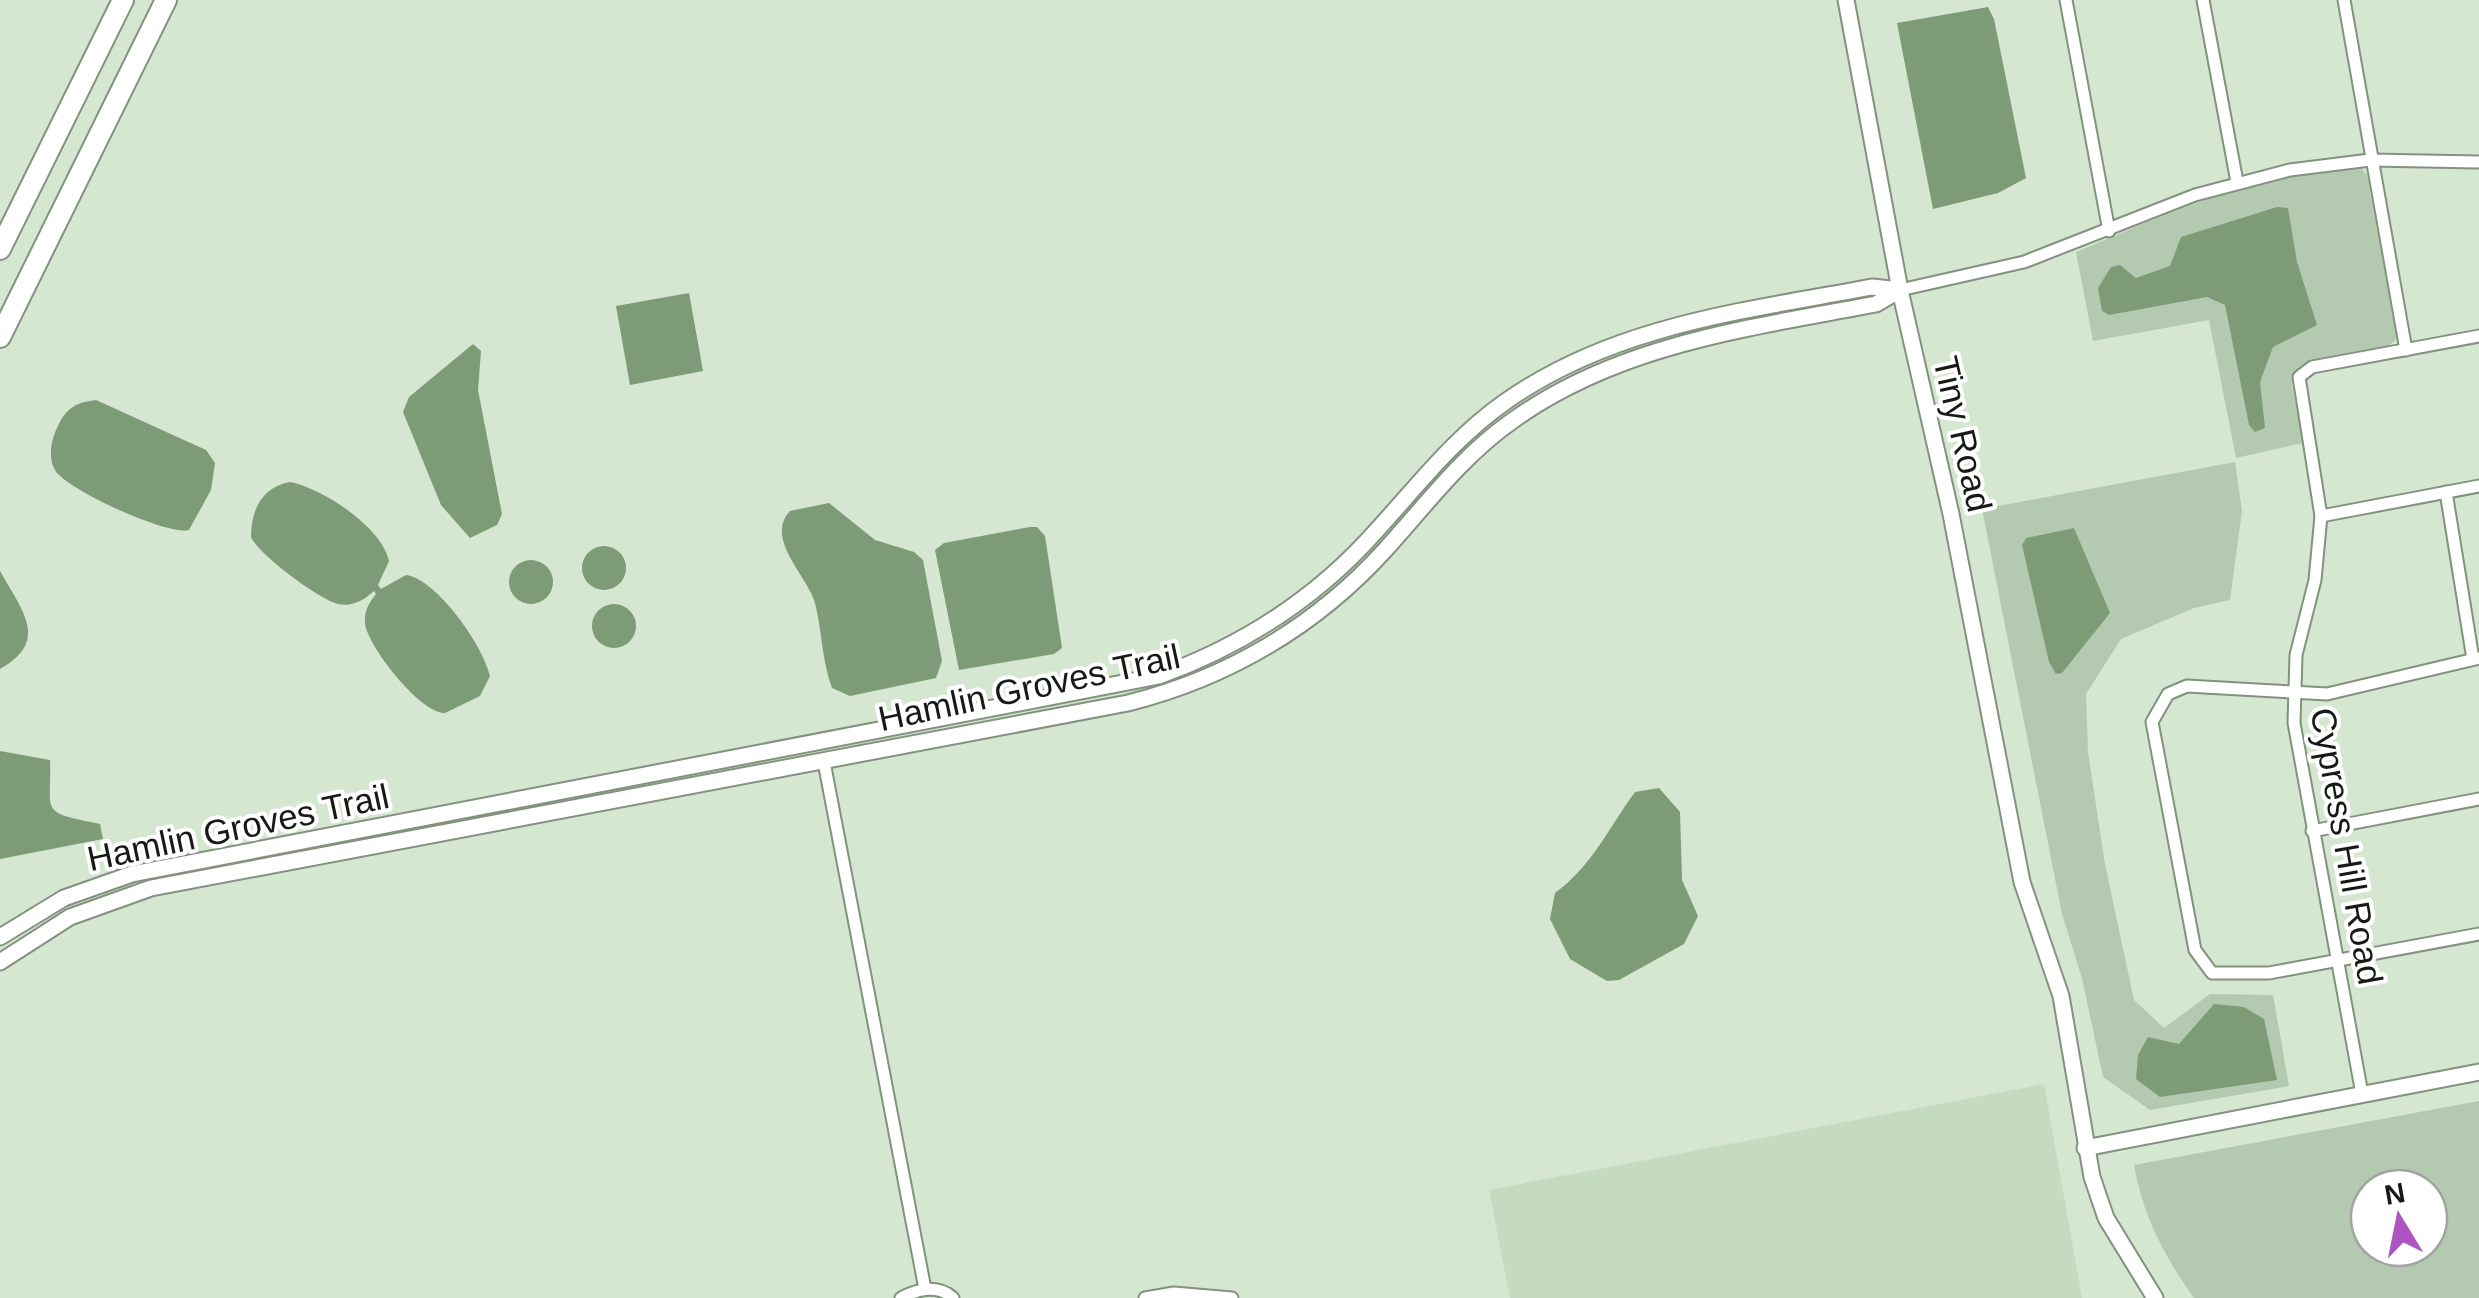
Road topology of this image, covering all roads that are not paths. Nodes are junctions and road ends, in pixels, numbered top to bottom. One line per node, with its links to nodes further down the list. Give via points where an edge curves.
1 (123, 0): 11 (highway)
2 (166, 0): 14 (highway)
3 (1846, 0): 12 (street, Tiny Road)
4 (2066, 0): 10 (street)
5 (2203, 0): 9 (street)
6 (2344, 0): 7 (street)
7 (2370, 160): 8 (street); 9 (street); 15 (street)
8 (2479, 162)
9 (2237, 182): 10 (street)
10 (2108, 231): 12 (street, via 2024,262)
11 (0, 249)
12 (1900, 290): 20 (street, Hamlin Groves Trail, via 1872,287 1683,323 1553,372 1456,441 1352,556 1296,606 1228,647); 22 (street, Hamlin Groves Trail, via 1876,304 1653,350 1557,392 1474,452 1384,552 1304,623 1224,670); 35 (street, Tiny Road, via 2022,882 2061,996)
13 (2479, 336): 15 (street, Cypress Hill Road)
14 (0, 337)
15 (2406, 350): 18 (street, Cypress Hill Road, via 2312,366 2299,377)
16 (2479, 486): 17 (street)
17 (2446, 492): 18 (street); 19 (street)
18 (2320, 516): 21 (street, Cypress Hill Road)
19 (2476, 658): 21 (street, via 2327,694)
20 (1124, 686): 22 (street); 23 (street, Hamlin Groves Trail)
21 (2294, 695): 26 (street, Cypress Hill Road); 31 (street, via 2187,686 2160,702 2152,734 2195,950 2204,967 2248,976)
22 (1128, 702): 24 (street, Hamlin Groves Trail)
23 (820, 744): 24 (street); 27 (street, Hamlin Groves Trail)
24 (824, 762): 28 (street, Hamlin Groves Trail); 36 (street)
25 (2479, 799): 26 (street)
26 (2312, 831): 31 (street, Cypress Hill Road)
27 (249, 851): 28 (street); 30 (street, Hamlin Groves Trail, via 100,883)
28 (252, 869): 32 (street, Hamlin Groves Trail, via 116,898 54,925)
29 (2479, 934): 31 (street)
30 (0, 937)
31 (2337, 961): 34 (street, Cypress Hill Road)
32 (0, 962)
33 (2479, 1072): 34 (street)
34 (2362, 1094): 35 (street)
35 (2085, 1148): 41 (street, Tiny Road, via 2106,1218)
36 (925, 1289): 37 (street); 38 (street)
37 (901, 1298)
38 (953, 1298)
39 (1146, 1298): 40 (street)
40 (1232, 1298)
41 (2155, 1298)

